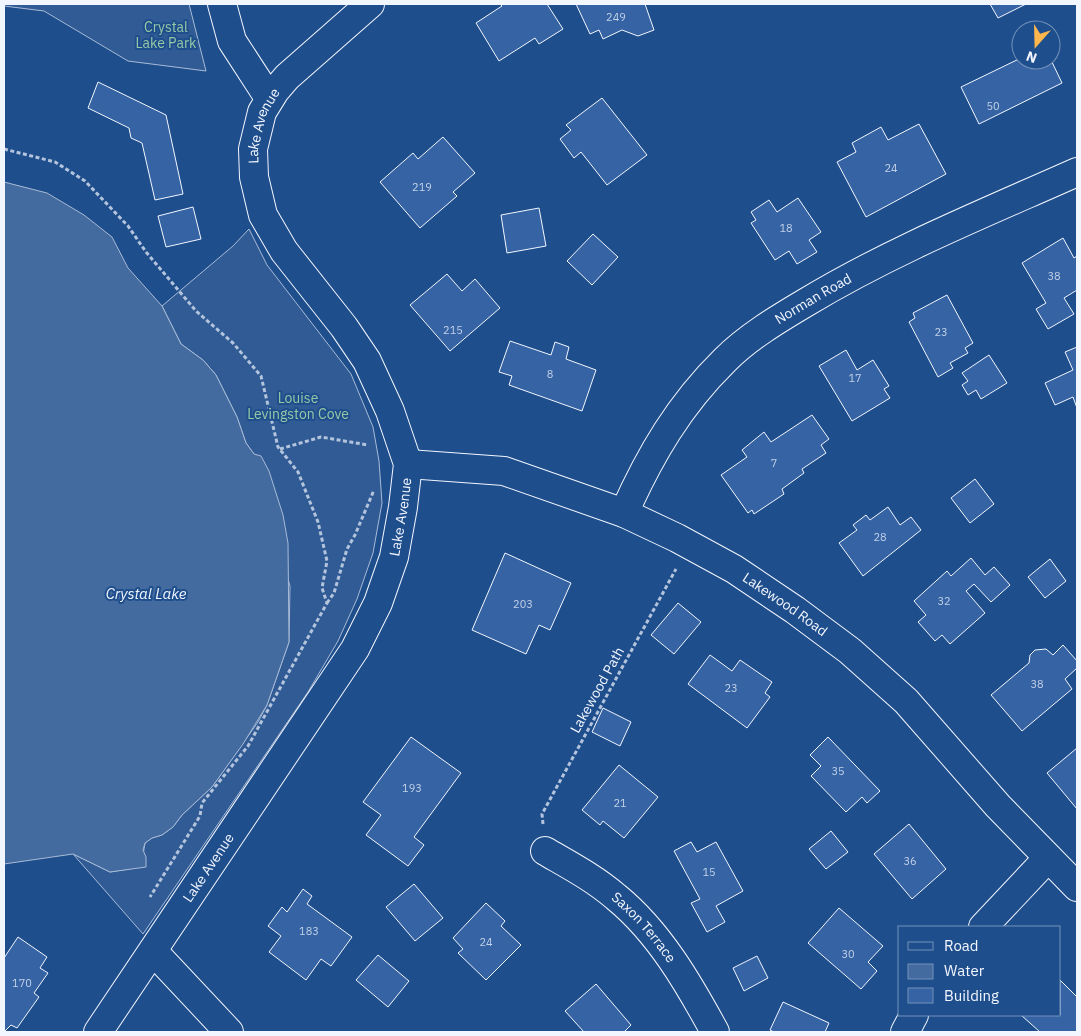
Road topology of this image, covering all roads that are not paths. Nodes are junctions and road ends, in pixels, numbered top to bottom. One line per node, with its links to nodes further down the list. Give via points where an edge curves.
1 (222, 4): 3 (street, via 232,41)
2 (370, 4): 3 (street, Lake Avenue)
3 (269, 98): 5 (street, Lake Avenue, via 256,131 253,149 254,177 263,215 284,251 367,361 390,411)
4 (1077, 172): 6 (street, Norman Road, via 854,273 777,320 726,358 665,432)
5 (408, 464): 6 (street, Lakewood Road, via 504,471); 11 (street, Lake Avenue, via 394,557 378,603 356,649)
6 (624, 513): 8 (street, Lakewood Road, via 734,569 850,651 906,700)
7 (545, 851): 15 (street, Saxon Terrace, via 584,873 617,898 653,936 679,971)
8 (1048, 858): 9 (street, Lakewood Road); 10 (street)
9 (1077, 887)
10 (984, 926)
11 (153, 951): 13 (street, Lake Avenue); 14 (street)
12 (913, 1016): 16 (street)
13 (98, 1032)
14 (229, 1032)
15 (716, 1032)
16 (905, 1032)

